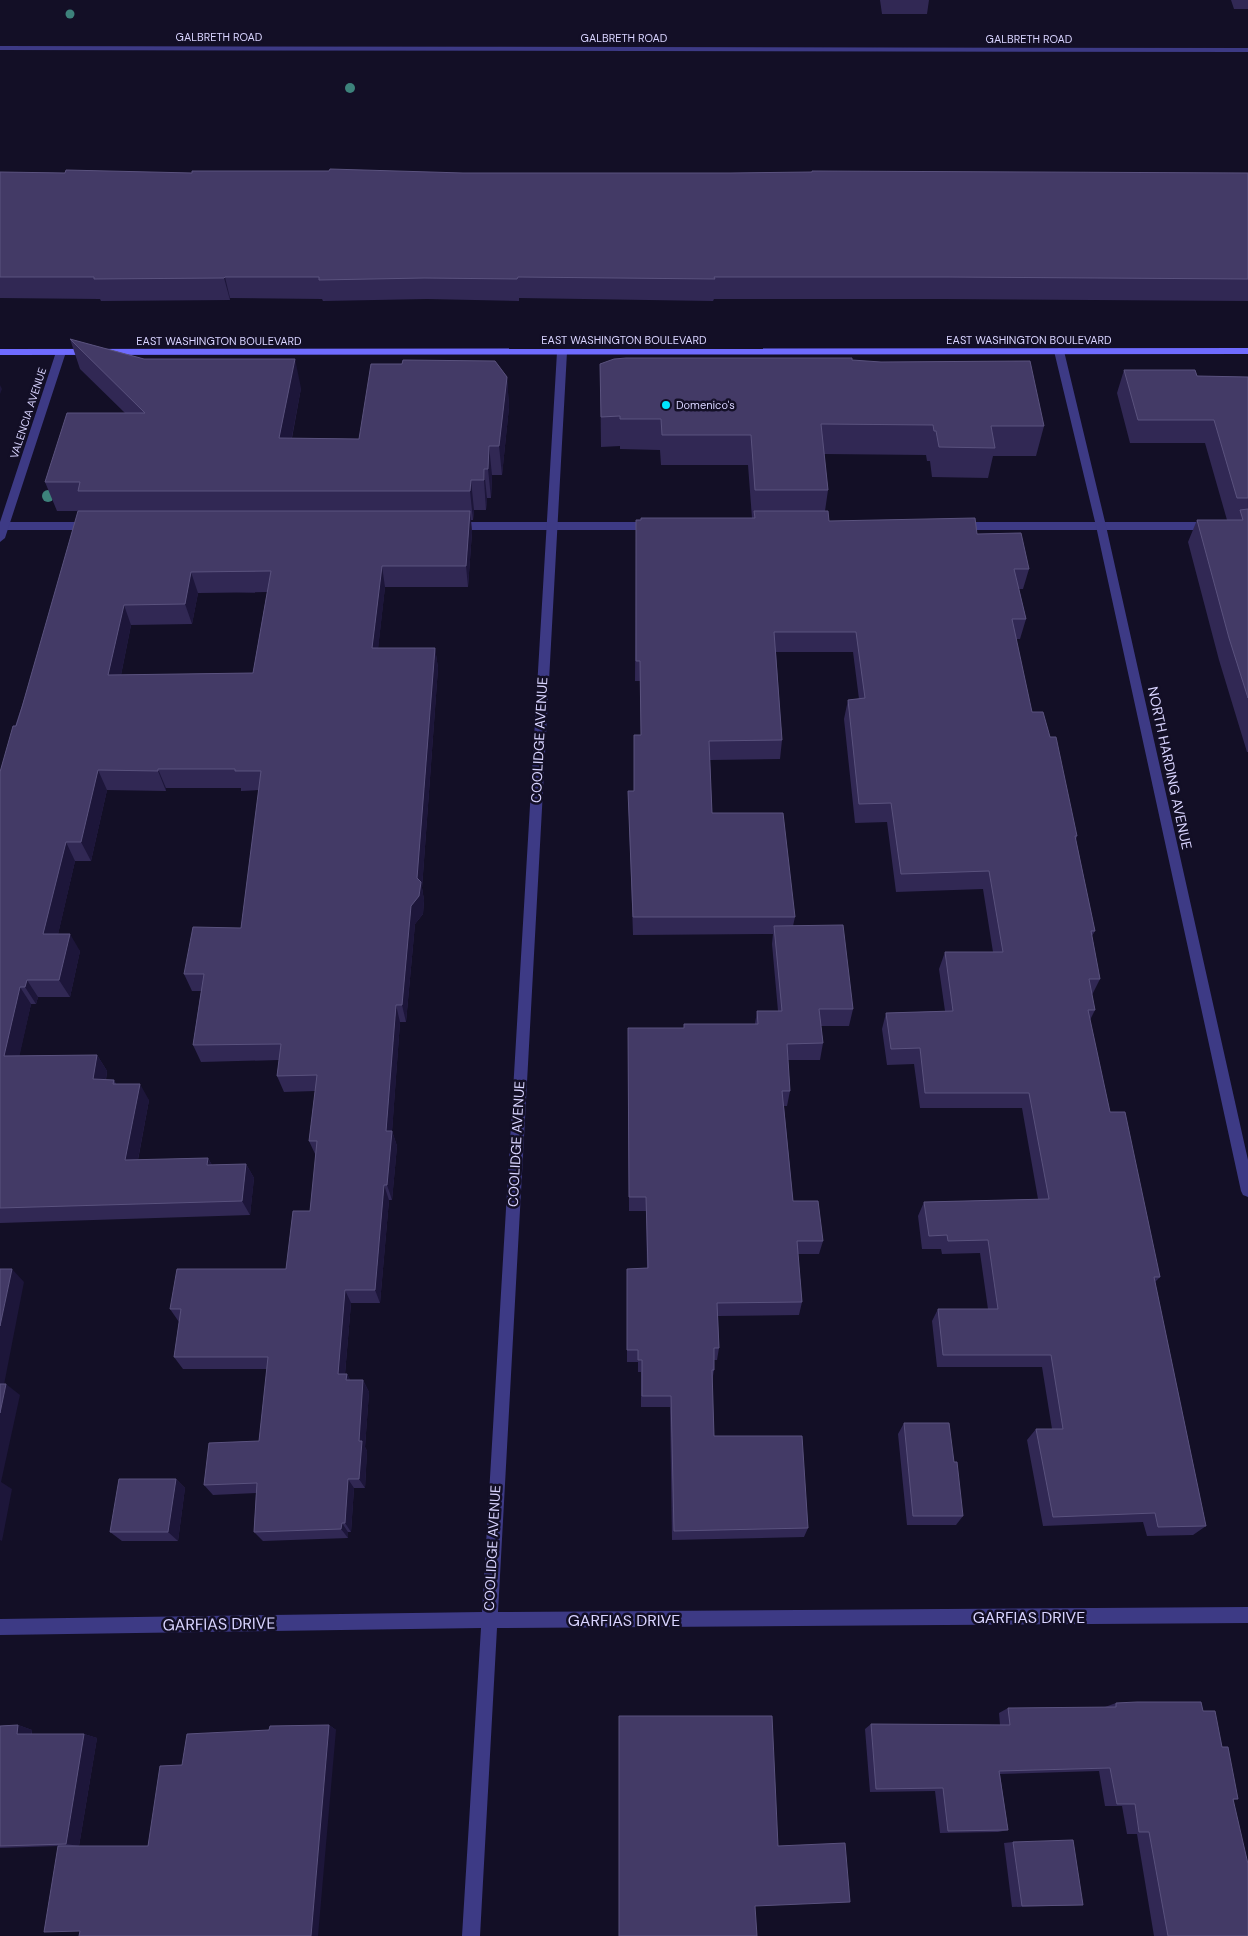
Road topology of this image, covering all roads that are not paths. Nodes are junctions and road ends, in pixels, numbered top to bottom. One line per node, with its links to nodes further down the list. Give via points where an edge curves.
1 (0, 48): 2 (street, GALBRETH ROAD)
2 (1248, 50)
3 (1059, 351): 4 (main road, EAST WASHINGTON BOULEVARD); 7 (main road, EAST WASHINGTON BOULEVARD); 14 (street, NORTH HARDING AVENUE)
4 (1248, 351)
5 (0, 352): 6 (main road, EAST WASHINGTON BOULEVARD)
6 (61, 352): 7 (main road, EAST WASHINGTON BOULEVARD); 8 (street, VALENCIA AVENUE)
7 (562, 352): 11 (street, COOLIDGE AVENUE)
8 (2, 526): 9 (street); 16 (street, VALENCIA AVENUE)
9 (104, 526)
10 (442, 526): 11 (street)
11 (552, 526): 12 (street); 19 (street, COOLIDGE AVENUE)
12 (662, 526)
13 (951, 526): 14 (street)
14 (1101, 526): 15 (street); 17 (street, NORTH HARDING AVENUE)
15 (1218, 526)
16 (0, 538)
17 (1248, 1191)
18 (1248, 1615): 19 (street, GARFIAS DRIVE)
19 (488, 1620): 20 (street, GARFIAS DRIVE); 21 (street, COOLIDGE AVENUE)
20 (0, 1628)
21 (471, 1936)

